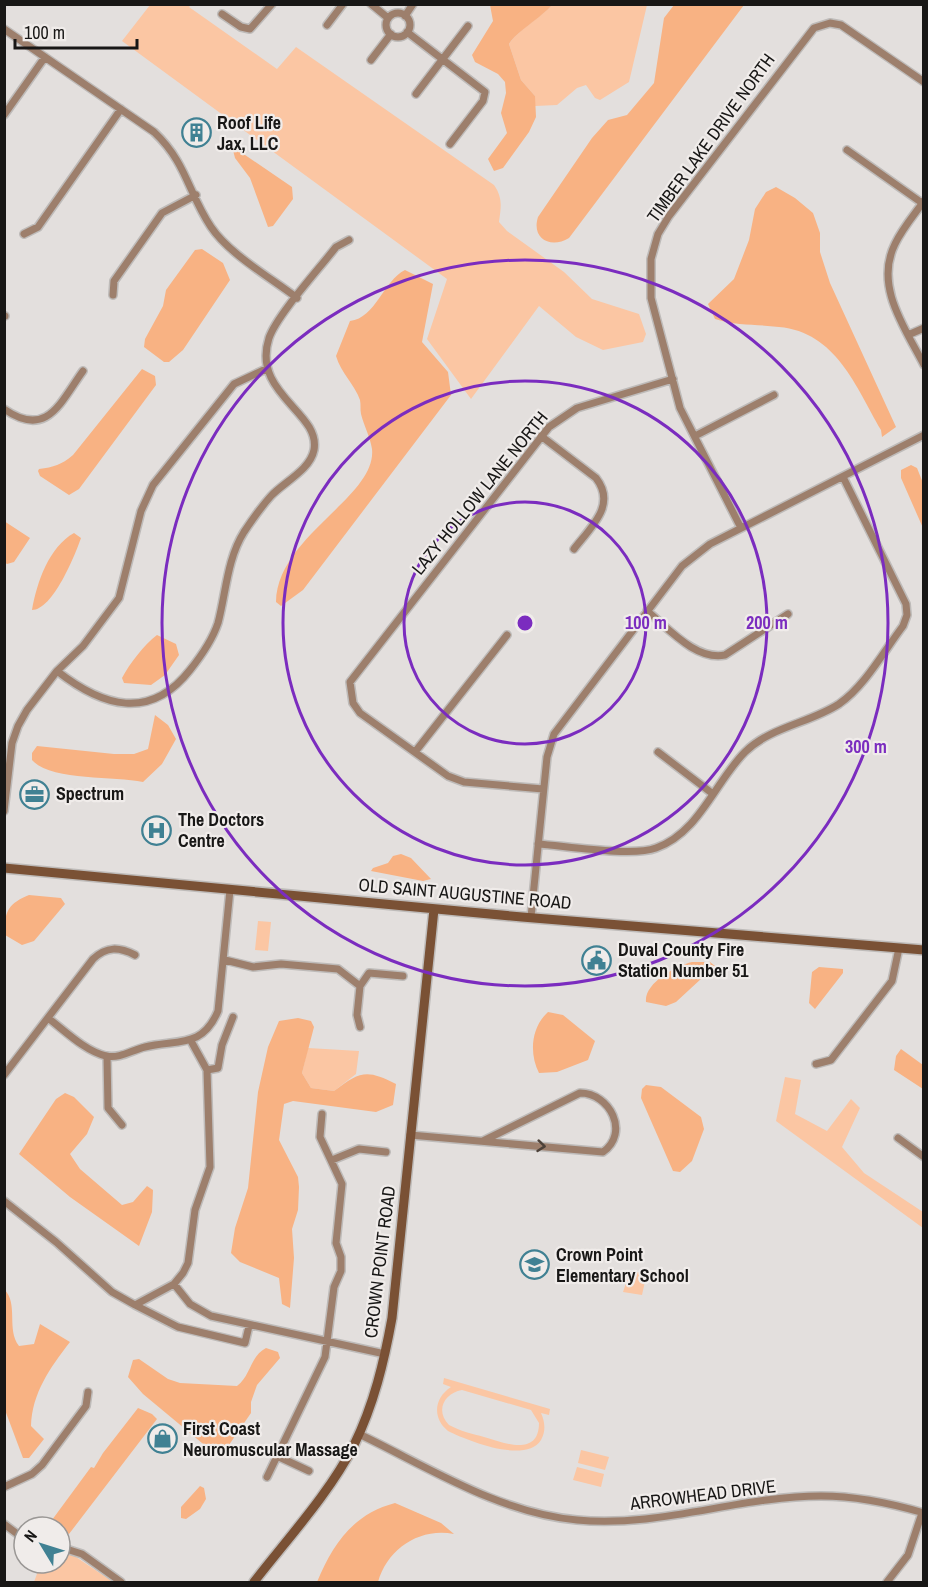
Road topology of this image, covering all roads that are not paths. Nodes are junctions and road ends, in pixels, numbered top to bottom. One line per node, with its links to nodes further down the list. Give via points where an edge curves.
1 (272, 4): 5 (street, via 249,29)
2 (343, 4): 8 (street)
3 (371, 4): 7 (street)
4 (413, 4): 6 (street)
5 (222, 14)
6 (405, 16): 7 (street, via 396,13); 11 (street, via 410,23)
7 (388, 18): 12 (street, via 386,26)
8 (327, 25)
9 (468, 26): 14 (street)
10 (4, 29): 13 (street)
11 (407, 32): 12 (street, via 399,37); 14 (street)
12 (391, 34): 15 (street)
13 (45, 57): 18 (street); 19 (street)
14 (444, 59): 17 (street); 20 (street, via 485,92 483,101)
15 (371, 60)
16 (924, 82): 33 (street, TIMBER LAKE DRIVE NORTH, via 835,23 821,24 805,36 663,225 653,247 649,286)
17 (417, 94)
18 (121, 110): 22 (street, via 169,146); 24 (street, via 38,227)
19 (4, 115)
20 (450, 144)
21 (847, 150): 23 (street)
22 (196, 195): 26 (street, via 171,206 157,219 114,281); 27 (street, via 210,225 224,241)
23 (923, 202): 29 (street, via 896,241 888,265 892,303)
24 (24, 234)
25 (349, 240): 27 (street, via 336,247)
26 (113, 295)
27 (297, 298): 31 (street, via 268,340)
28 (924, 328): 29 (street)
29 (908, 335): 30 (street)
30 (924, 365)
31 (266, 369): 45 (street, via 234,384 153,485 141,511 119,598 83,646); 45 (street, via 275,387 312,434 313,452 307,463 265,502 244,532 232,562 218,623 205,650 171,692 146,703 92,696)
32 (83, 371): 35 (street, via 53,412 39,422 25,421)
33 (673, 379): 37 (street, LAZY HOLLOW LANE NORTH, via 577,408); 38 (street, TIMBER LAKE DRIVE NORTH)
34 (774, 395): 38 (street)
35 (4, 409)
36 (924, 435): 39 (street)
37 (541, 436): 41 (street, via 603,487 603,511); 46 (street, LAZY HOLLOW LANE NORTH, via 350,682 353,702 360,713)
38 (695, 436): 40 (street, TIMBER LAKE DRIVE NORTH)
39 (843, 477): 40 (street); 49 (street, via 906,604 903,626 847,697 760,741 745,752)
40 (741, 528): 42 (street, via 694,555)
41 (574, 549)
42 (647, 611): 43 (street, via 700,652 717,657); 48 (street, via 557,728 547,757)
43 (788, 614)
44 (507, 634): 46 (street)
45 (57, 671): 50 (street, via 18,726 12,743)
46 (415, 752): 48 (street, via 456,780)
47 (658, 752): 49 (street)
48 (543, 789): 51 (street)
49 (713, 794): 51 (street, via 684,831 654,849)
50 (4, 811)
51 (538, 844): 55 (street)
52 (4, 868): 53 (main road, OLD SAINT AUGUSTINE ROAD)
53 (230, 890): 54 (main road, OLD SAINT AUGUSTINE ROAD); 59 (street)
54 (434, 909): 55 (main road, OLD SAINT AUGUSTINE ROAD); 72 (main road, CROWN POINT ROAD)
55 (531, 917): 56 (main road, OLD SAINT AUGUSTINE ROAD)
56 (899, 948): 57 (main road, OLD SAINT AUGUSTINE ROAD); 67 (street, via 892,981 831,1060)
57 (924, 950)
58 (135, 955): 63 (street, via 122,948 100,953)
59 (225, 960): 61 (street, via 253,967 281,964 338,969); 65 (street, via 218,1011 209,1028)
60 (403, 976): 61 (street, via 369,973)
61 (360, 986): 64 (street)
62 (233, 1017): 68 (street, via 218,1068)
63 (48, 1018): 66 (street); 69 (street)
64 (360, 1027)
65 (191, 1041): 66 (street); 68 (street)
66 (107, 1056): 71 (street, via 108,1108)
67 (816, 1064)
68 (207, 1070): 79 (street, via 210,1167 195,1210 188,1263)
69 (4, 1075)
70 (322, 1114): 77 (street, via 320,1137)
71 (122, 1125)
72 (410, 1135): 74 (street); 83 (main road, CROWN POINT ROAD)
73 (898, 1138): 76 (street)
74 (483, 1141): 74 (street, one-way to 74, via 603,1152 616,1139 617,1129 602,1098 580,1093)
75 (386, 1152): 77 (street, via 359,1149)
76 (924, 1157)
77 (332, 1160): 82 (street, via 342,1184 336,1243 341,1271 334,1287)
78 (4, 1201): 80 (street, via 112,1292)
79 (174, 1284): 80 (street); 81 (street, via 199,1310)
80 (135, 1305): 81 (street, via 178,1327 245,1342)
81 (249, 1326): 82 (street)
82 (328, 1343): 83 (street); 86 (street, via 325,1358)
83 (385, 1354): 85 (main road, CROWN POINT ROAD)
84 (88, 1392): 89 (street, via 86,1406 42,1464 32,1474)
85 (359, 1434): 90 (street, ARROWHEAD DRIVE, via 507,1504 578,1521 675,1517 821,1496 879,1502); 93 (main road, CROWN POINT ROAD, via 324,1491)
86 (277, 1456): 87 (street); 88 (street)
87 (309, 1471)
88 (267, 1477)
89 (4, 1487)
90 (923, 1513): 94 (street, via 908,1555)
91 (72, 1551): 92 (street, via 82,1554)
92 (121, 1582)
93 (254, 1582)
94 (887, 1582)

